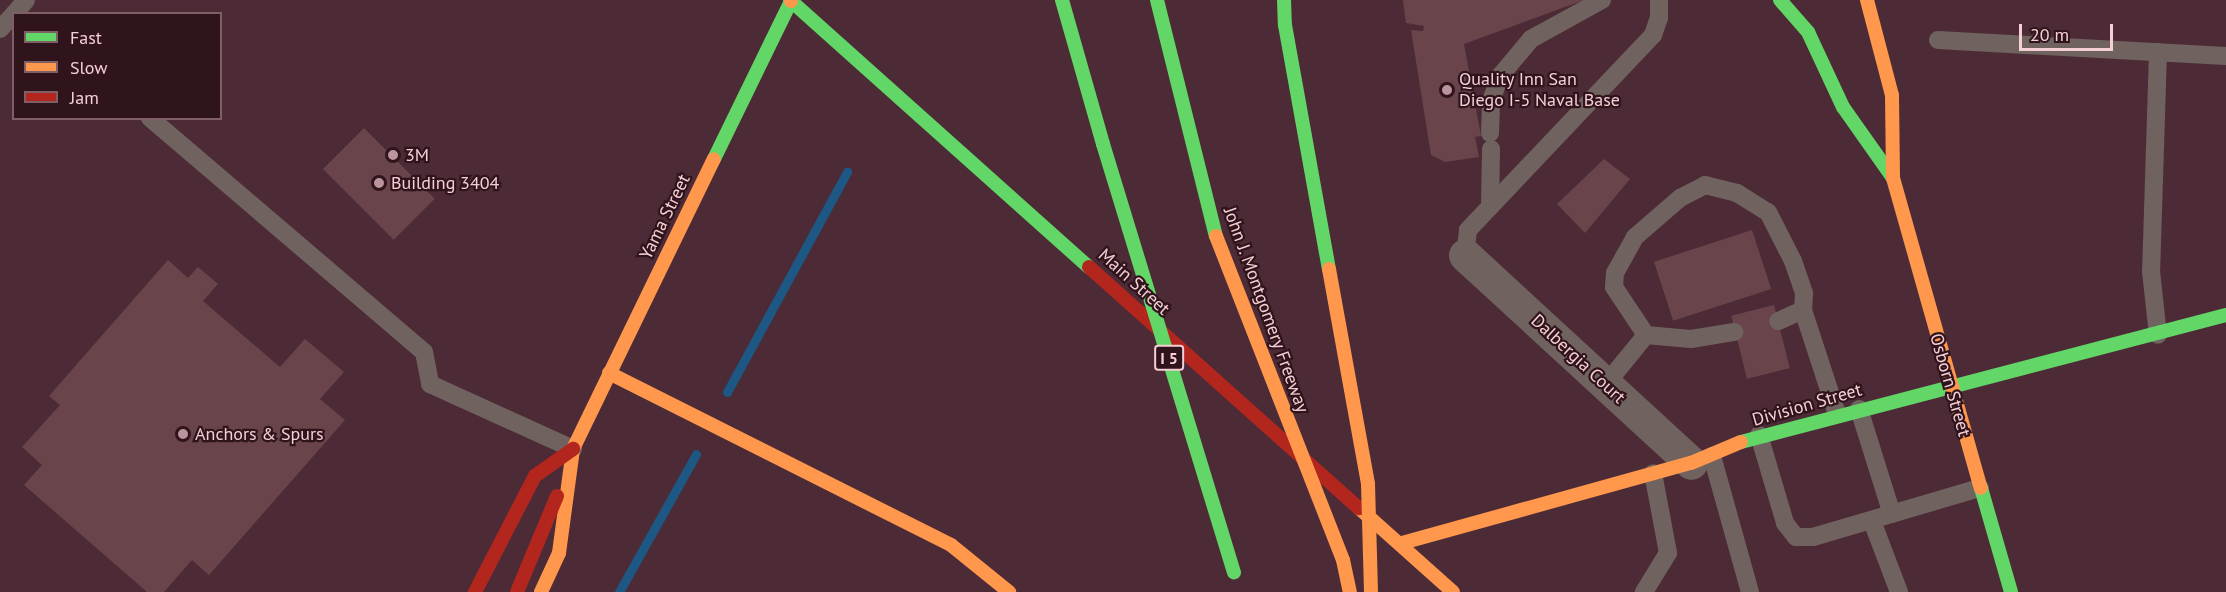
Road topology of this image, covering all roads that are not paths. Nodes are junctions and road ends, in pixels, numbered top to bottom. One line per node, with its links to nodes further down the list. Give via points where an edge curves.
1 (26, 0): 12 (lane)
2 (791, 0): 30 (main road, Yama Street); 42 (main road, Main Street)
3 (1062, 0): 43 (main road, I 5, bridge)
4 (1156, 0): 49 (main road, John J. Montgomery Freeway, bridge, via 1216,236 1343,560)
5 (1284, 0): 50 (main road, bridge, via 1285,25 1368,484)
6 (1602, 0): 22 (lane, via 1531,39 1500,75 1491,101)
7 (1659, 0): 22 (lane, via 1659,18 1653,35)
8 (1780, 0): 15 (main road)
9 (1800, 0): 15 (street, Osborn Street)
10 (1867, 0): 16 (main road, Osborn Street)
11 (1880, 0): 16 (main road)
12 (16, 12)
13 (12, 16): 14 (lane)
14 (0, 29)
15 (1808, 32): 21 (main road, Osborn Street, via 1843,107)
16 (1879, 34): 21 (main road, Osborn Street, via 1892,95)
17 (1938, 40): 18 (lane)
18 (2158, 52): 19 (lane); 29 (lane, via 2151,271)
19 (2226, 56)
20 (152, 120): 36 (lane, via 424,352 430,384)
21 (1893, 178): 32 (main road, Osborn Street)
22 (1491, 207): 23 (lane, via 1468,230)
23 (1465, 255): 31 (street, Dalbergia Court)
24 (1803, 310): 26 (lane); 28 (lane, via 1804,294 1793,261 1768,212 1737,194 1705,185 1680,198 1635,237 1615,273 1614,287); 34 (lane)
25 (2226, 315): 29 (main road, Division Street)
26 (1778, 321)
27 (1734, 332): 28 (lane, via 1691,339)
28 (1646, 335): 31 (lane)
29 (2158, 335): 32 (main road, Division Street)
30 (609, 373): 36 (main road, Yama Street); 48 (main road, via 951,545)
31 (1606, 384): 37 (street, Dalbergia Court)
32 (1950, 388): 33 (main road, Division Street); 39 (main road, Osborn Street)
33 (1859, 409): 34 (main road, Division Street); 40 (lane)
34 (1837, 414): 35 (main road, Division Street)
35 (1759, 435): 37 (main road, Division Street); 41 (lane, via 1785,523 1796,537 1813,537)
36 (573, 449): 44 (main road, Yama Street, via 535,476); 45 (main road, via 547,482); 46 (main road, via 561,488); 47 (main road, Yama Street, via 559,553)
37 (1701, 459): 38 (main road, Division Street); 53 (lane)
38 (1653, 473): 42 (main road, Division Street); 52 (lane, via 1668,553)
39 (1980, 488): 40 (lane); 55 (main road, Osborn Street)
40 (1892, 514): 41 (lane)
41 (1872, 520): 54 (lane)
42 (1402, 543): 51 (main road, Main Street)
43 (1236, 577)
44 (475, 592)
45 (491, 592)
46 (517, 592)
47 (541, 592)
48 (1009, 592)
49 (1350, 592)
50 (1371, 592)
51 (1453, 592)
52 (1644, 592)
53 (1750, 592)
54 (1899, 592)
55 (2011, 592)

